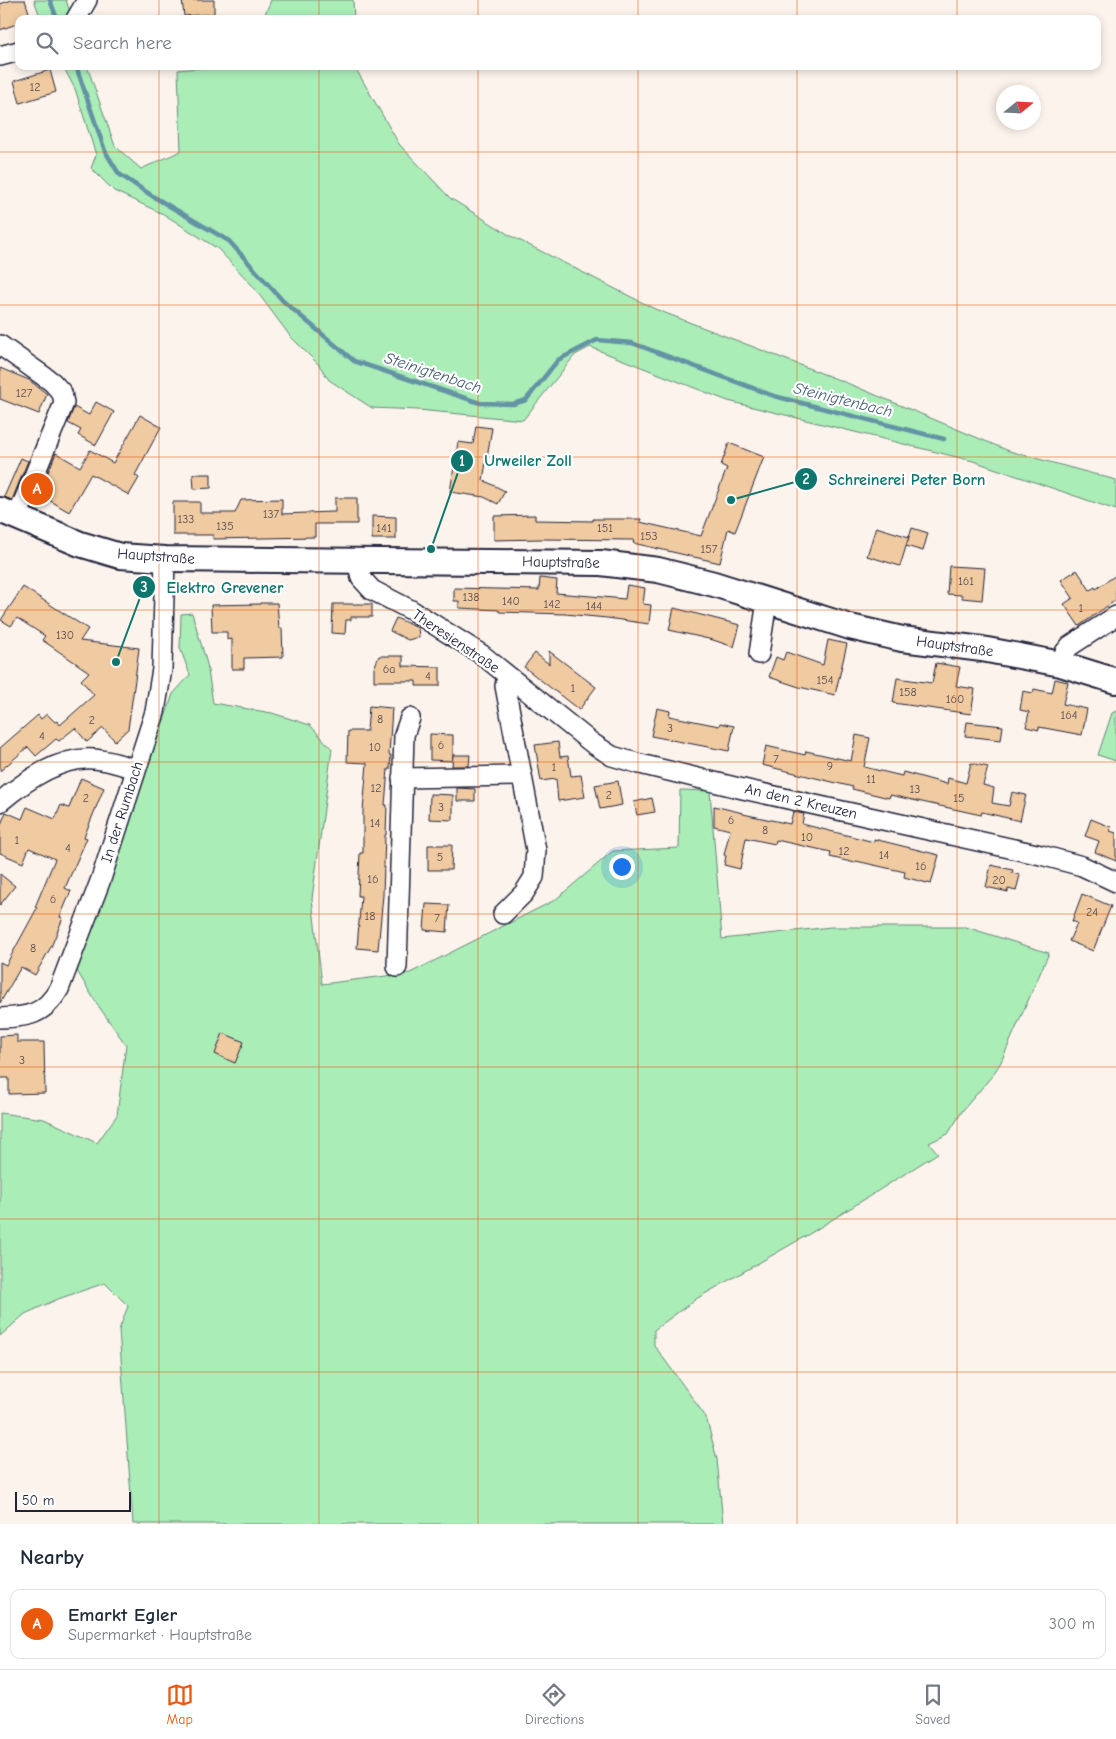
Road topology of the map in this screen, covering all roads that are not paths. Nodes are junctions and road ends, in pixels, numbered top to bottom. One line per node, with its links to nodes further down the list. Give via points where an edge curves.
1 (87, 0): 2 (street)
2 (78, 15)
3 (15, 52): 4 (street)
4 (0, 56)
5 (0, 345): 6 (street, via 52,382 62,393 64,403)
6 (8, 513): 7 (main road, Hauptstraße, via 80,544 120,556)
7 (165, 559): 8 (main road, Hauptstraße); 16 (street, In der Rumbach, via 162,669 155,712)
8 (357, 560): 9 (main road, Hauptstraße, via 601,563 658,570); 13 (street, Theresienstraße, via 361,578 372,590 458,639)
9 (768, 601): 11 (street); 12 (main road, Hauptstraße, via 850,627 902,639 982,649)
10 (1116, 616): 12 (street, via 1070,646)
11 (759, 654)
12 (1061, 664): 14 (main road, Hauptstraße)
13 (507, 676): 17 (street, Theresienstraße, via 505,686); 20 (street, An den 2 Kreuzen, via 612,756 743,789 1041,855 1082,866)
14 (1116, 681)
15 (410, 718): 18 (street, via 404,735)
16 (135, 769): 19 (street, via 92,759 72,760 49,769); 23 (street, In der Rumbach, via 101,879 59,989 52,1001 31,1015)
17 (522, 776): 18 (street); 21 (street, Theresienstraße, via 536,850 534,877 524,893)
18 (402, 778): 22 (street)
19 (0, 802)
20 (1116, 882)
21 (503, 914)
22 (397, 967)
23 (0, 1018)

